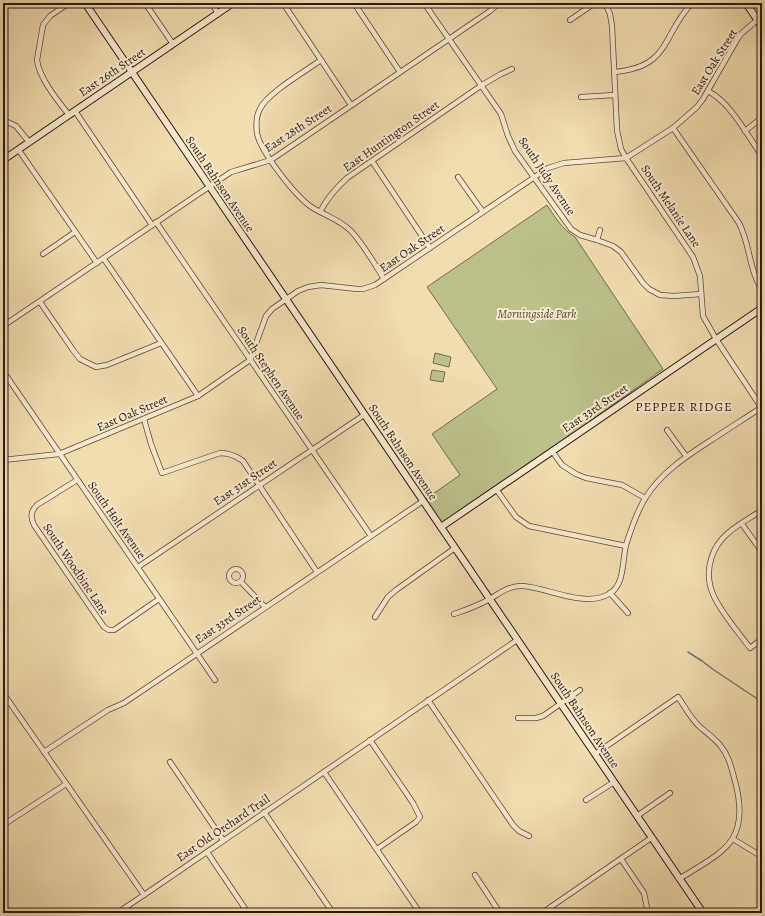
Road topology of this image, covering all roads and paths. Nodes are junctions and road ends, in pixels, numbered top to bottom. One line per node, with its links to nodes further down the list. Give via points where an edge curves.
1 (69, 3): 31 (street, via 50,16 43,25 37,60 43,77)
2 (84, 3): 22 (street, South Bahnson Avenue)
3 (145, 3): 19 (street)
4 (212, 3): 14 (street)
5 (233, 3): 14 (street, East 26th Street)
6 (283, 3): 20 (street)
7 (354, 3): 23 (street)
8 (424, 3): 18 (street, South Judy Avenue)
9 (498, 3): 18 (street, East 28th Street)
10 (595, 3): 15 (street)
11 (605, 3): 24 (street, South Melanie Lane, via 612,26)
12 (692, 3): 24 (street, via 655,58 635,69)
13 (746, 3): 16 (street)
14 (218, 14): 19 (street, East 26th Street)
15 (570, 20)
16 (757, 20): 17 (street); 26 (street, East Oak Street, via 742,33)
17 (762, 27)
18 (449, 39): 23 (street, East 28th Street); 25 (street, South Judy Avenue)
19 (173, 44): 22 (street, East 26th Street)
20 (321, 60): 29 (street); 41 (street, via 273,93 260,107 256,120 257,134)
21 (512, 69): 25 (street, East Huntington Street)
22 (132, 72): 30 (street, East 26th Street); 45 (street, South Bahnson Avenue)
23 (400, 72): 29 (street, East 28th Street)
24 (614, 72): 27 (street, South Melanie Lane)
25 (482, 85): 42 (street, East Huntington Street); 44 (street, South Judy Avenue, via 501,114 515,151)
26 (708, 91): 34 (street, East Oak Street, via 697,107); 35 (street, via 729,108)
27 (615, 95): 28 (street); 39 (street, South Melanie Lane, via 619,141)
28 (581, 97)
29 (350, 105): 41 (street, East 28th Street)
30 (75, 111): 31 (street, East 26th Street); 48 (street, South Stephen Avenue)
31 (69, 115): 36 (street, East 26th Street)
32 (762, 115): 35 (street)
33 (3, 120): 36 (street, via 16,126)
34 (674, 128): 39 (street, East Oak Street); 57 (street, via 744,233 755,275)
35 (744, 131): 38 (street)
36 (29, 142): 37 (street, East 26th Street)
37 (18, 149): 40 (street, East 26th Street); 50 (street)
38 (762, 156)
39 (626, 158): 44 (street, East Oak Street, via 559,164); 58 (street, South Melanie Lane, via 693,257 700,276)
40 (3, 160)
41 (271, 160): 45 (street, East 28th Street, via 231,172); 46 (street, via 292,189)
42 (372, 161): 46 (street, East Huntington Street, via 336,188); 52 (street)
43 (458, 177): 47 (street)
44 (534, 177): 47 (street, East Oak Street); 51 (street, South Judy Avenue, via 571,229 580,235)
45 (209, 186): 48 (street, East 28th Street); 59 (street, South Bahnson Avenue)
46 (320, 212): 56 (street, via 351,231)
47 (483, 212): 52 (street, East Oak Street)
48 (154, 223): 54 (street, East 28th Street); 65 (street, South Stephen Avenue)
49 (600, 230): 51 (street)
50 (75, 232): 53 (street); 55 (street)
51 (597, 240): 58 (street, South Judy Avenue, via 621,252 649,290 660,295)
52 (430, 248): 56 (street, East Oak Street)
53 (43, 254)
54 (104, 259): 55 (street, East 28th Street); 64 (street)
55 (97, 263): 60 (street, East 28th Street)
56 (384, 279): 59 (street, East Oak Street, via 364,289 314,285)
57 (762, 290)
58 (701, 294): 63 (street, South Melanie Lane, via 703,316)
59 (285, 299): 65 (street, East Oak Street, via 266,316); 69 (street, South Bahnson Avenue)
60 (40, 302): 62 (street, East 28th Street); 64 (street, via 80,359 96,367 107,365)
61 (762, 308): 63 (street, East 33rd Street)
62 (3, 326)
63 (716, 339): 68 (street, South Melanie Lane); 73 (street, East 33rd Street)
64 (161, 342): 67 (street)
65 (250, 360): 67 (street, East Oak Street); 72 (street, South Stephen Avenue)
66 (3, 371): 74 (street, South Holt Avenue)
67 (198, 396): 70 (street, East Oak Street)
68 (762, 407): 75 (street)
69 (364, 415): 72 (street, East 31st Street); 81 (street, South Bahnson Avenue)
70 (144, 419): 74 (street, East Oak Street); 78 (street, via 150,444 162,473 220,453 230,453 243,461)
71 (667, 430): 75 (street)
72 (311, 450): 78 (street, East 31st Street); 85 (street, South Stephen Avenue)
73 (552, 451): 79 (street, East 33rd Street); 80 (street, via 562,465 576,474 622,485)
74 (59, 454): 76 (street, East Oak Street); 77 (street, South Holt Avenue)
75 (686, 456): 80 (street, via 660,478)
76 (3, 460)
77 (77, 480): 89 (street, South Holt Avenue); 93 (street, South Woodbine Lane, via 38,505 33,510 31,519 99,621 107,629 114,630)
78 (259, 485): 89 (street, East 31st Street); 90 (street)
79 (496, 489): 84 (street, East 33rd Street); 86 (street, via 516,517 529,526)
80 (645, 498): 86 (street)
81 (423, 501): 84 (street, South Bahnson Avenue); 85 (street, East 33rd Street)
82 (762, 510): 83 (street)
83 (742, 524): 88 (street); 99 (street, via 723,538 716,547 711,558 709,582 718,604 750,648)
84 (441, 527): 87 (street, South Bahnson Avenue)
85 (371, 536): 90 (street, East 33rd Street)
86 (626, 546): 92 (street, via 621,577)
87 (455, 548): 94 (street, South Bahnson Avenue); 98 (street, via 396,590 388,597)
88 (762, 552)
89 (138, 567): 93 (street, South Holt Avenue)
90 (317, 572): 95 (street, East 33rd Street)
91 (241, 582): 95 (street)
92 (610, 593): 94 (street, via 597,599 584,599 523,586 505,589); 96 (street)
93 (159, 599): 101 (street, South Holt Avenue)
94 (489, 599): 97 (street); 100 (street, South Bahnson Avenue)
95 (265, 607): 101 (street, East 33rd Street)
96 (628, 613)
97 (454, 614)
98 (375, 617)
99 (762, 639)
100 (517, 640): 105 (street, East Old Orchard Trail); 106 (street, South Bahnson Avenue)
101 (198, 654): 102 (street, South Holt Avenue); 109 (street, East 33rd Street)
102 (215, 680)
103 (580, 690): 106 (street)
104 (3, 694): 109 (street)
105 (428, 700): 108 (street, East Old Orchard Trail); 120 (street, via 513,825)
106 (561, 704): 107 (street, via 543,716); 110 (street, South Bahnson Avenue)
107 (518, 718)
108 (370, 740): 112 (street, East Old Orchard Trail); 124 (street, via 420,817)
109 (44, 752): 114 (street)
110 (595, 754): 113 (street, South Bahnson Avenue); 122 (street, via 678,697 699,726 713,737 727,755 740,812 740,821)
111 (170, 762): 123 (street)
112 (324, 772): 117 (street, East Old Orchard Trail); 124 (street)
113 (614, 782): 116 (street); 118 (street, South Bahnson Avenue)
114 (66, 784): 119 (street); 130 (street)
115 (670, 793): 118 (street)
116 (586, 800)
117 (264, 812): 123 (street, East Old Orchard Trail); 134 (street)
118 (637, 816): 121 (street, South Bahnson Avenue)
119 (3, 825)
120 (529, 836)
121 (651, 838): 127 (street); 129 (street, South Bahnson Avenue)
122 (733, 839): 126 (street); 129 (street, via 717,855)
123 (223, 840): 125 (street, East Old Orchard Trail)
124 (377, 849): 135 (street)
125 (207, 852): 130 (street, East Old Orchard Trail); 133 (street)
126 (761, 856)
127 (620, 859): 131 (street, via 644,893); 137 (street)
128 (475, 876): 136 (street)
129 (679, 879): 138 (street, South Bahnson Avenue)
130 (144, 895): 132 (street, East Old Orchard Trail)
131 (647, 908)
132 (117, 913)
133 (248, 913)
134 (333, 913)
135 (420, 913)
136 (500, 913)
137 (542, 913)
138 (703, 913)

